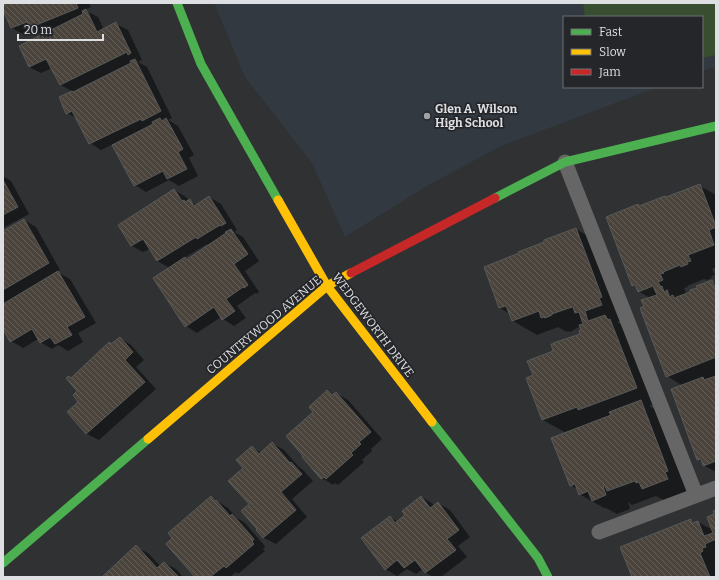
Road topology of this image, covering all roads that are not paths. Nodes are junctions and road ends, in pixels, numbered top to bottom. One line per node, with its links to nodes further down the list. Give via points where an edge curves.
1 (177, 3): 4 (street, WEDGEWORTH DRIVE, via 201,64)
2 (716, 126): 3 (street, COUNTRYWOOD AVENUE)
3 (565, 162): 4 (street, COUNTRYWOOD AVENUE); 6 (lane)
4 (327, 286): 8 (street, COUNTRYWOOD AVENUE); 9 (street, WEDGEWORTH DRIVE, via 538,558)
5 (716, 488): 6 (lane)
6 (696, 495): 7 (lane)
7 (599, 532)
8 (3, 563)
9 (548, 577)

